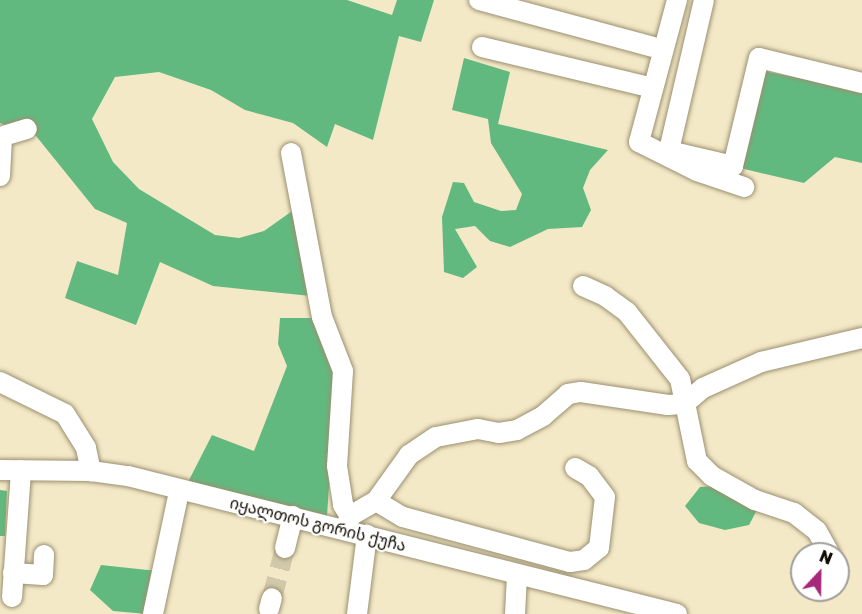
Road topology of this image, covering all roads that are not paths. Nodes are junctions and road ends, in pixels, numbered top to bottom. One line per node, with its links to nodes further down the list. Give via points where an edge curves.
1 (479, 0): 5 (street)
2 (677, 0): 7 (street)
3 (704, 0): 6 (street, via 669,151 734,166 759,58)
4 (482, 47): 7 (street)
5 (653, 47)
6 (862, 83)
7 (653, 88): 12 (street, via 639,142 697,171)
8 (27, 129): 9 (street)
9 (1, 137): 11 (street)
10 (291, 153): 24 (street, via 322,317 343,371 337,466)
11 (0, 176)
12 (744, 187)
13 (583, 286): 16 (street, via 627,312 680,379)
14 (858, 342): 16 (street, via 761,362 703,388)
15 (0, 382): 20 (street, via 65,414 87,448)
16 (684, 404): 22 (street, via 668,405 604,392 568,394 543,416 517,430 499,433 478,429 436,437 409,455); 26 (street, via 697,461 704,468 755,500 794,513 817,531)
17 (575, 468): 22 (street, via 589,476 605,497 599,548 584,560 570,562 414,521 389,512)
18 (0, 470): 19 (street, იყალთოს გორის ქუჩა)
19 (21, 470): 20 (street, იყალთოს გორის ქუჩა); 29 (street)
20 (91, 471): 21 (street, იყალთოს გორის ქუჩა, via 128,476)
21 (179, 492): 23 (street, იყალთოს გორის ქუჩა); 32 (street)
22 (376, 501): 24 (street)
23 (293, 516): 24 (street, იყალთოს გორის ქუჩა); 27 (street)
24 (348, 522): 25 (street, იყალთოს გორის ქუჩა)
25 (367, 535): 30 (street, იყალთოს გორის ქუჩა); 33 (street)
26 (823, 542)
27 (285, 548)
28 (44, 555): 29 (street, via 43,575)
29 (13, 573): 31 (street)
30 (517, 575): 34 (street); 35 (street, იყალთოს გორის ქუჩა)
31 (12, 597)
32 (153, 614)
33 (357, 614)
34 (515, 614)
35 (677, 614)

